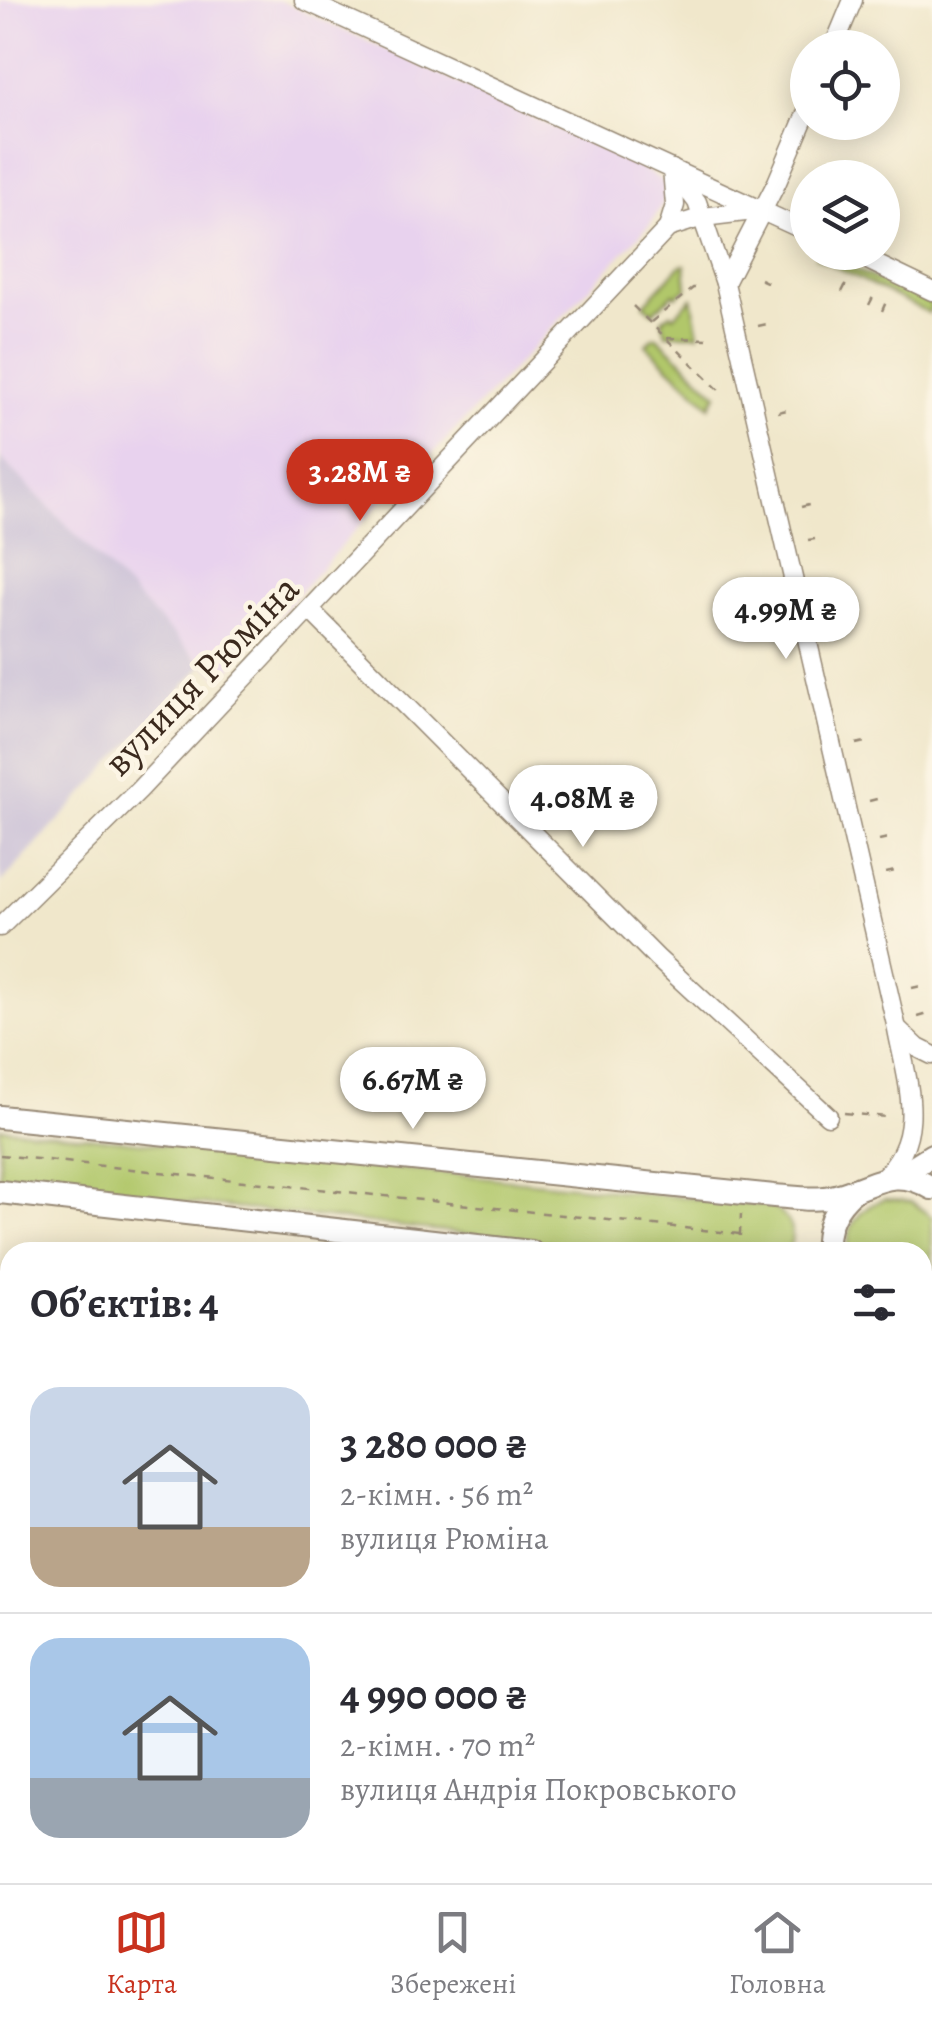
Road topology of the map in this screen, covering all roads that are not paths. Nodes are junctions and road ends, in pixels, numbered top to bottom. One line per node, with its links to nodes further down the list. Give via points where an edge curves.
1 (304, 0): 5 (street)
2 (854, 0): 3 (street)
3 (842, 30)
4 (794, 140): 6 (street)
5 (672, 169): 6 (street); 7 (street); 9 (street, via 676,195)
6 (762, 210): 7 (street, вулиця Рюміна); 8 (street); 11 (street)
7 (703, 217): 9 (street, вулиця Рюміна); 11 (street)
8 (790, 223)
9 (668, 228): 13 (street, вулиця Рюміна)
10 (888, 270): 12 (street)
11 (725, 283): 15 (street)
12 (932, 291)
13 (310, 610): 14 (street, вулиця Рюміна); 17 (street, via 657,958)
14 (0, 928)
15 (897, 1029): 16 (street); 20 (street, via 912,1124)
16 (932, 1054)
17 (828, 1116)
18 (0, 1117): 21 (main road, via 774,1196 826,1198)
19 (932, 1155): 20 (main road)
20 (890, 1177): 21 (main road); 22 (main road)
21 (858, 1187): 25 (main road, via 836,1211)
22 (932, 1188)
23 (0, 1192): 24 (main road)
24 (421, 1242)
25 (828, 1242)

